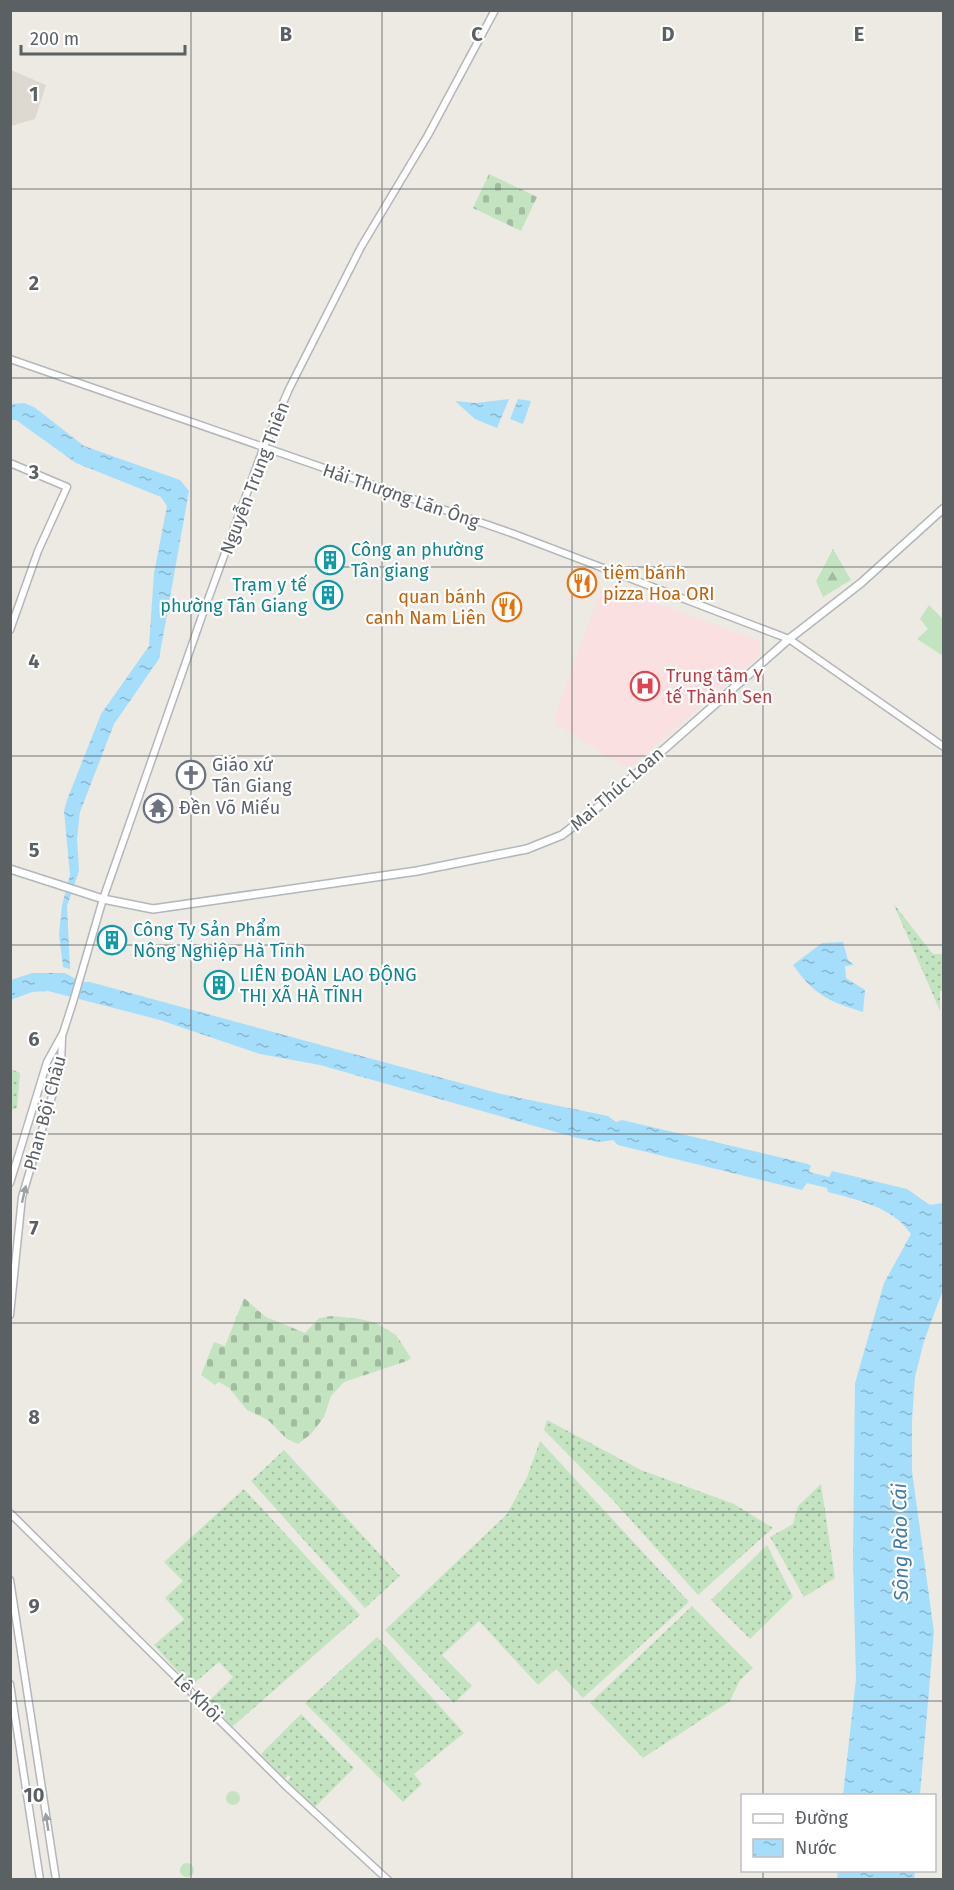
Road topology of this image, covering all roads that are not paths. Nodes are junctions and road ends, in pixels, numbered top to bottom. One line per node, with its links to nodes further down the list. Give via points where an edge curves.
1 (495, 10): 3 (street, Nguyễn Trung Thiên, via 428,135 361,247 289,388)
2 (10, 359): 3 (street, Hải Thượng Lãn Ông)
3 (264, 448): 7 (street, Hải Thượng Lãn Ông, via 514,534); 10 (street, Nguyễn Trung Thiên)
4 (10, 463): 6 (street, via 67,487 38,550)
5 (944, 508): 7 (main road, Mai Thúc Loan)
6 (10, 630)
7 (789, 639): 8 (street, Hải Thượng Lãn Ông); 10 (main road, Mai Thúc Loan, via 602,804 562,835 527,849 417,871 153,909)
8 (944, 747)
9 (10, 869): 10 (main road, Mai Thúc Loan)
10 (103, 899): 11 (street, Nguyễn Trung Thiên)
11 (63, 1034): 12 (street, Phan Bội Châu, via 47,1062); 13 (street, Phan Bội Châu, one-way to 11, via 22,1197 61,1066)
12 (10, 1183)
13 (10, 1315)
14 (10, 1513): 19 (street, Lê Khôi, via 287,1787)
15 (10, 1580): 18 (street, one-way to 15)
16 (10, 1684): 17 (street)
17 (40, 1880)
18 (56, 1880)
19 (388, 1880)

